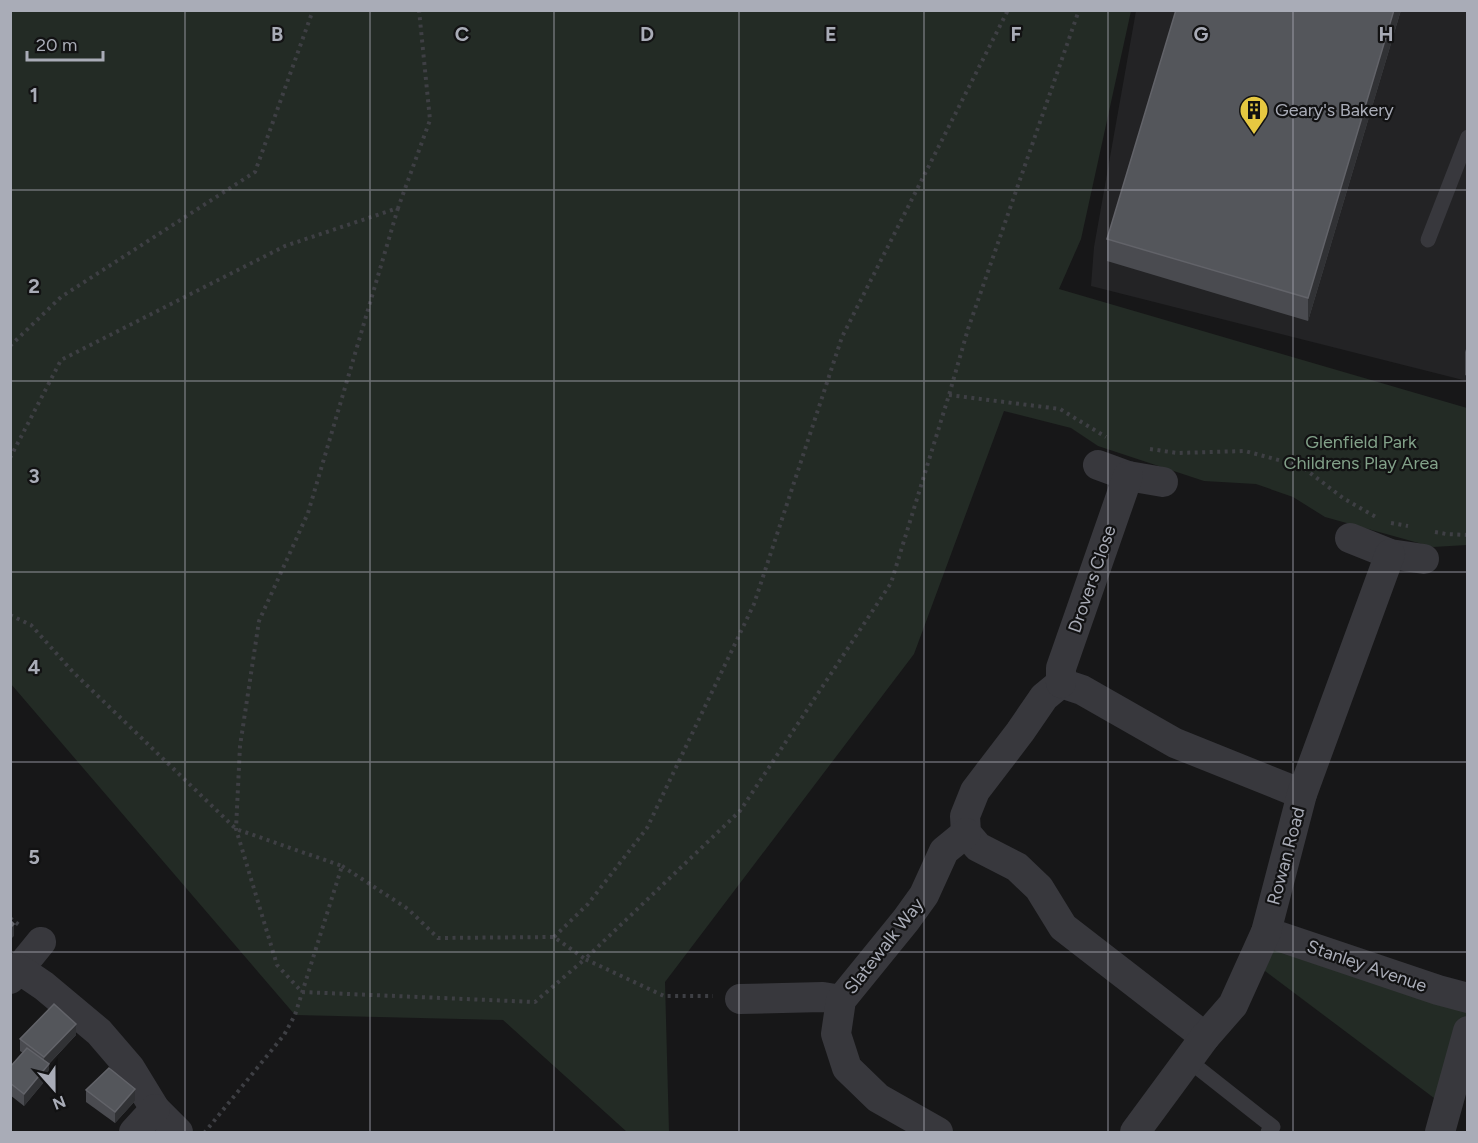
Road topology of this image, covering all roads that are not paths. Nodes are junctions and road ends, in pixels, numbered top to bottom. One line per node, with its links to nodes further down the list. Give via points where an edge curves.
1 (1467, 137): 2 (lane)
2 (1428, 240)
3 (1103, 451): 4 (street)
4 (1128, 476): 5 (street); 9 (street, Drovers Close, via 1061,668)
5 (1163, 482)
6 (1350, 538): 7 (street)
7 (1390, 554): 8 (street); 10 (street, Rowan Road)
8 (1424, 560)
9 (1061, 683): 10 (street, via 1082,690 1176,743); 11 (street, via 1044,696 975,792 965,816)
10 (1302, 794): 12 (street, Rowan Road)
11 (966, 833): 17 (street, Slatewalk Way, via 944,851 924,894); 19 (street, via 978,847 1017,867 1039,888 1063,927)
12 (1266, 932): 15 (street, Stanley Avenue); 19 (street, Rowan Road, via 1233,1005)
13 (41, 942): 14 (street)
14 (15, 974): 20 (street, via 44,986 99,1032 130,1068)
15 (1467, 998)
16 (740, 999): 17 (street, Slatewalk Way)
17 (841, 1000): 23 (street, Slatewalk Way, via 836,1034 847,1068 878,1098)
18 (1467, 1031): 26 (street)
19 (1197, 1049): 24 (street, Rowan Road); 25 (lane, via 1273,1127)
20 (155, 1109): 21 (street); 22 (street)
21 (134, 1132)
22 (178, 1132)
23 (938, 1132)
24 (1136, 1132)
25 (1268, 1132)
26 (1440, 1132)

